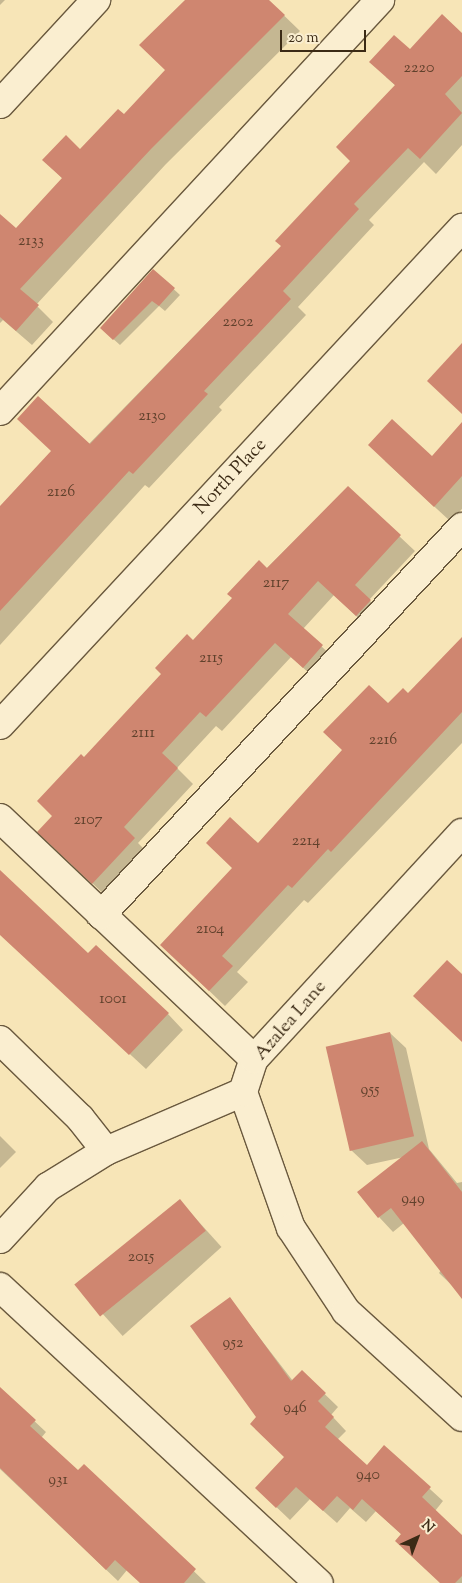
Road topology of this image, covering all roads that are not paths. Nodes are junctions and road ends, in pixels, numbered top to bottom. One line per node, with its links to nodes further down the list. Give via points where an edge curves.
1 (96, 0): 3 (street)
2 (380, 0): 5 (street)
3 (0, 104)
4 (462, 228): 7 (street, North Place)
5 (0, 411)
6 (462, 527): 10 (street)
7 (0, 725)
8 (0, 818): 10 (street)
9 (462, 833): 12 (street, Azalea Lane)
10 (102, 914): 12 (street)
11 (0, 1040): 14 (street, via 80,1118)
12 (254, 1058): 13 (street, Azalea Lane)
13 (243, 1092): 14 (street); 17 (street, via 291,1228 346,1311)
14 (106, 1152): 15 (street, via 48,1188)
15 (0, 1239)
16 (0, 1287): 18 (street)
17 (462, 1417)
18 (319, 1583)

